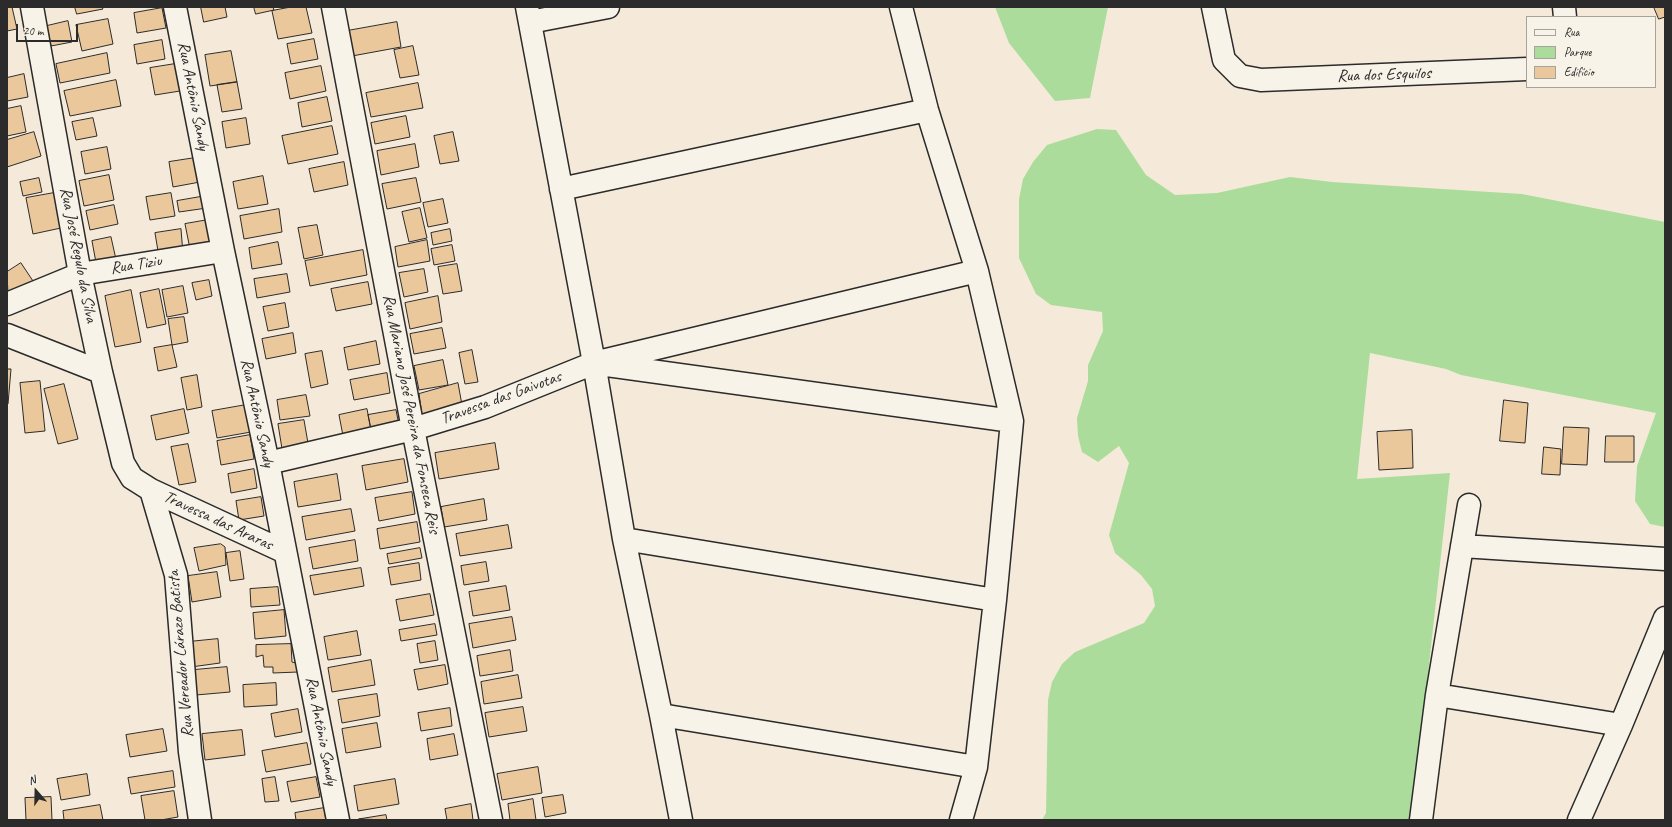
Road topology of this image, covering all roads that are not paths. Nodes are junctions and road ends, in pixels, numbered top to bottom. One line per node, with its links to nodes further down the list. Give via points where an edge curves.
1 (32, 7): 13 (street, Rua José Regulo da Silva)
2 (175, 7): 11 (street, Rua Antônio Sandy)
3 (333, 7): 19 (street, Rua Mariano José Pereira da Fonseca Reis)
4 (608, 7): 7 (street)
5 (901, 7): 9 (street)
6 (1213, 7): 8 (street, Rua dos Esquilos, via 1224,60 1240,76 1261,80)
7 (528, 14): 10 (street)
8 (1526, 69)
9 (927, 110): 10 (street); 12 (street)
10 (561, 188): 16 (street)
11 (223, 251): 13 (street, Rua Tiziu); 20 (street, Rua Antônio Sandy)
12 (977, 271): 16 (street, Travessa das Gaivotas); 18 (street)
13 (80, 274): 14 (street, Rua Tiziu); 17 (street, Rua José Regulo da Silva)
14 (7, 304)
15 (7, 335): 17 (street)
16 (594, 363): 18 (street); 19 (street, Travessa das Gaivotas, via 486,407); 23 (street)
17 (101, 372): 21 (street, Rua José Regulo da Silva, via 123,463 132,478)
18 (1012, 421): 27 (street)
19 (413, 429): 20 (street, Travessa das Gaivotas); 35 (street, Rua Mariano José Pereira da Fonseca Reis)
20 (268, 463): 25 (street, Rua Antônio Sandy)
21 (151, 490): 25 (street, Travessa das Araras); 33 (street, Rua Vereador Lárazo Batista, via 176,575 190,752)
22 (1469, 505): 24 (street)
23 (624, 539): 27 (street); 30 (street)
24 (1462, 546): 26 (street); 29 (street)
25 (285, 552): 34 (street, Rua Antônio Sandy)
26 (1665, 559)
27 (995, 600): 32 (street)
28 (1665, 618): 31 (street)
29 (1437, 695): 31 (street); 38 (street)
30 (662, 715): 32 (street); 36 (street)
31 (1621, 725): 39 (street)
32 (976, 767): 37 (street)
33 (200, 820)
34 (338, 820)
35 (491, 820)
36 (682, 820)
37 (961, 820)
38 (1421, 820)
39 (1579, 820)

